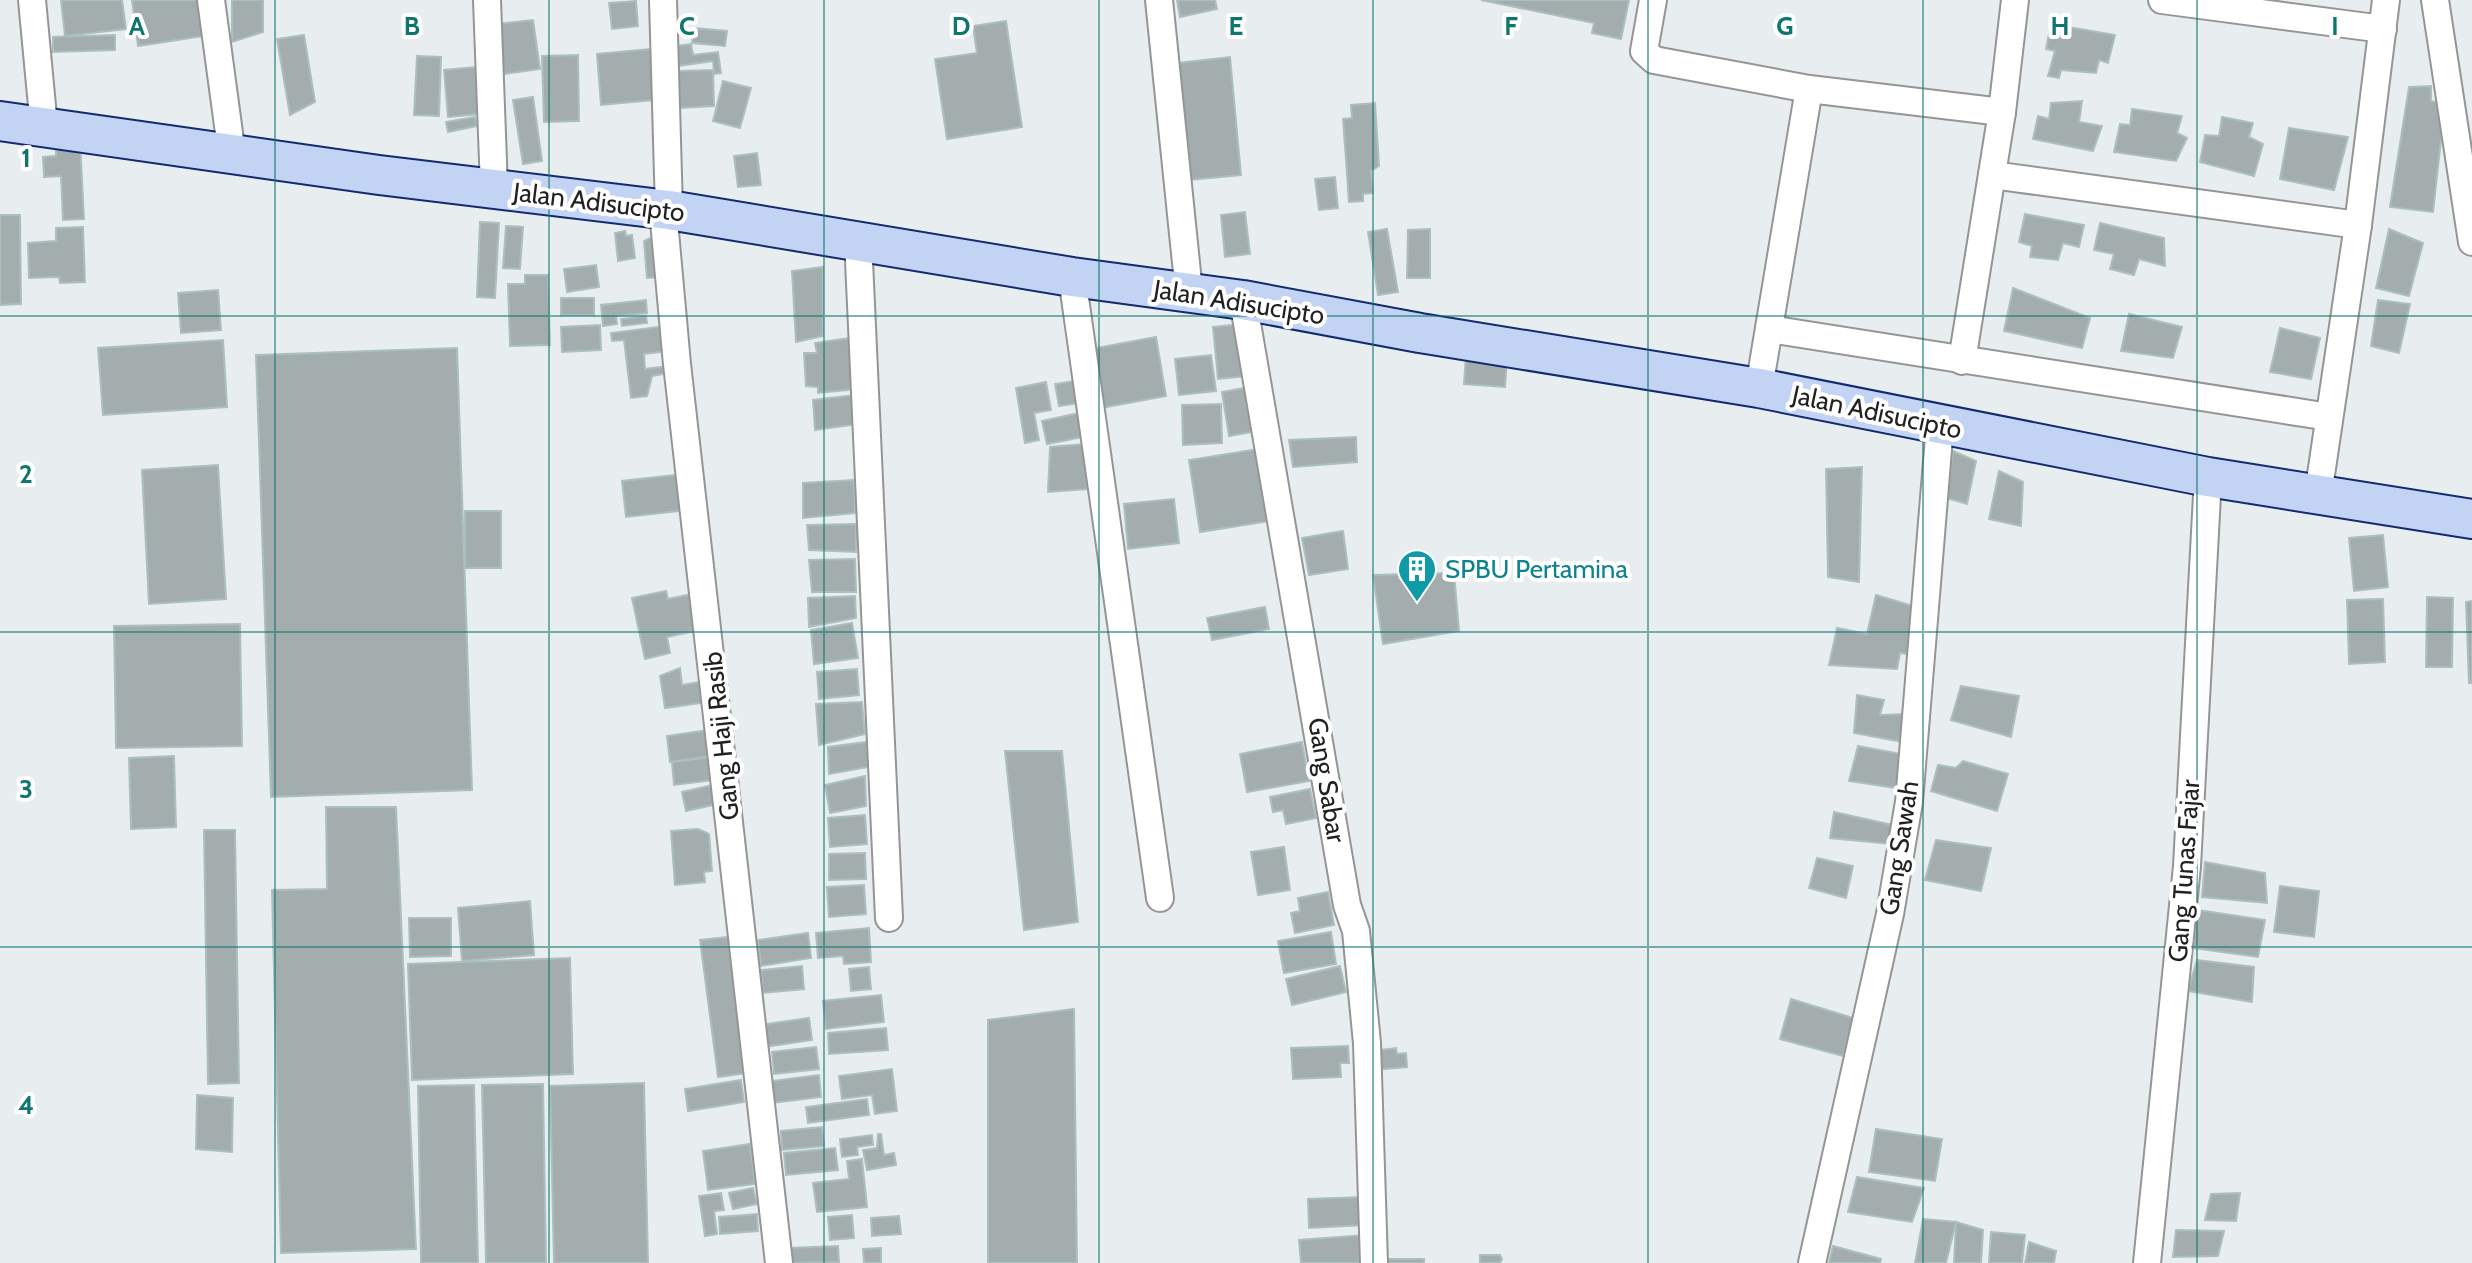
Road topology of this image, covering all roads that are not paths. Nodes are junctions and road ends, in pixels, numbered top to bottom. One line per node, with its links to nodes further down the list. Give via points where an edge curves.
1 (32, 0): 15 (street)
2 (211, 0): 16 (street)
3 (487, 0): 18 (street)
4 (663, 0): 19 (street, Gang Haji Rasib)
5 (1159, 0): 24 (street)
6 (1653, 0): 12 (street, via 1644,51 1649,57)
7 (2015, 0): 13 (street)
8 (2162, 0): 11 (street)
9 (2386, 0): 11 (street)
10 (2435, 0): 22 (street)
11 (2383, 29): 20 (street)
12 (1809, 89): 13 (street); 26 (street)
13 (2002, 112): 17 (street)
14 (0, 121): 15 (main road, Jalan Adisucipto)
15 (44, 127): 16 (main road, Jalan Adisucipto)
16 (232, 155): 18 (main road, Jalan Adisucipto)
17 (1992, 175): 20 (street); 27 (street)
18 (494, 188): 19 (main road, Jalan Adisucipto)
19 (666, 210): 21 (main road, Jalan Adisucipto); 36 (street, Gang Haji Rasib)
20 (2358, 225): 29 (street)
21 (858, 239): 23 (main road, Jalan Adisucipto); 35 (street)
22 (2472, 242)
23 (1072, 277): 24 (main road, Jalan Adisucipto); 34 (street)
24 (1189, 292): 25 (main road, Jalan Adisucipto)
25 (1243, 300): 28 (main road, Jalan Adisucipto); 37 (street, Gang Sabar, via 1347,905 1356,931 1367,1043)
26 (1769, 329): 27 (street); 28 (street)
27 (1962, 361): 29 (street)
28 (1759, 388): 30 (main road, Jalan Adisucipto)
29 (2329, 417): 32 (street)
30 (1940, 425): 31 (main road, Jalan Adisucipto); 38 (street, Gang Sawah, via 1909,802 1890,914)
31 (2208, 477): 32 (main road, Jalan Adisucipto); 39 (street, Gang Tunas Fajar, via 2187,866)
32 (2318, 495): 33 (main road, Jalan Adisucipto)
33 (2472, 519)
34 (1160, 898)
35 (889, 918)
36 (779, 1263)
37 (1374, 1263)
38 (1812, 1263)
39 (2147, 1263)

